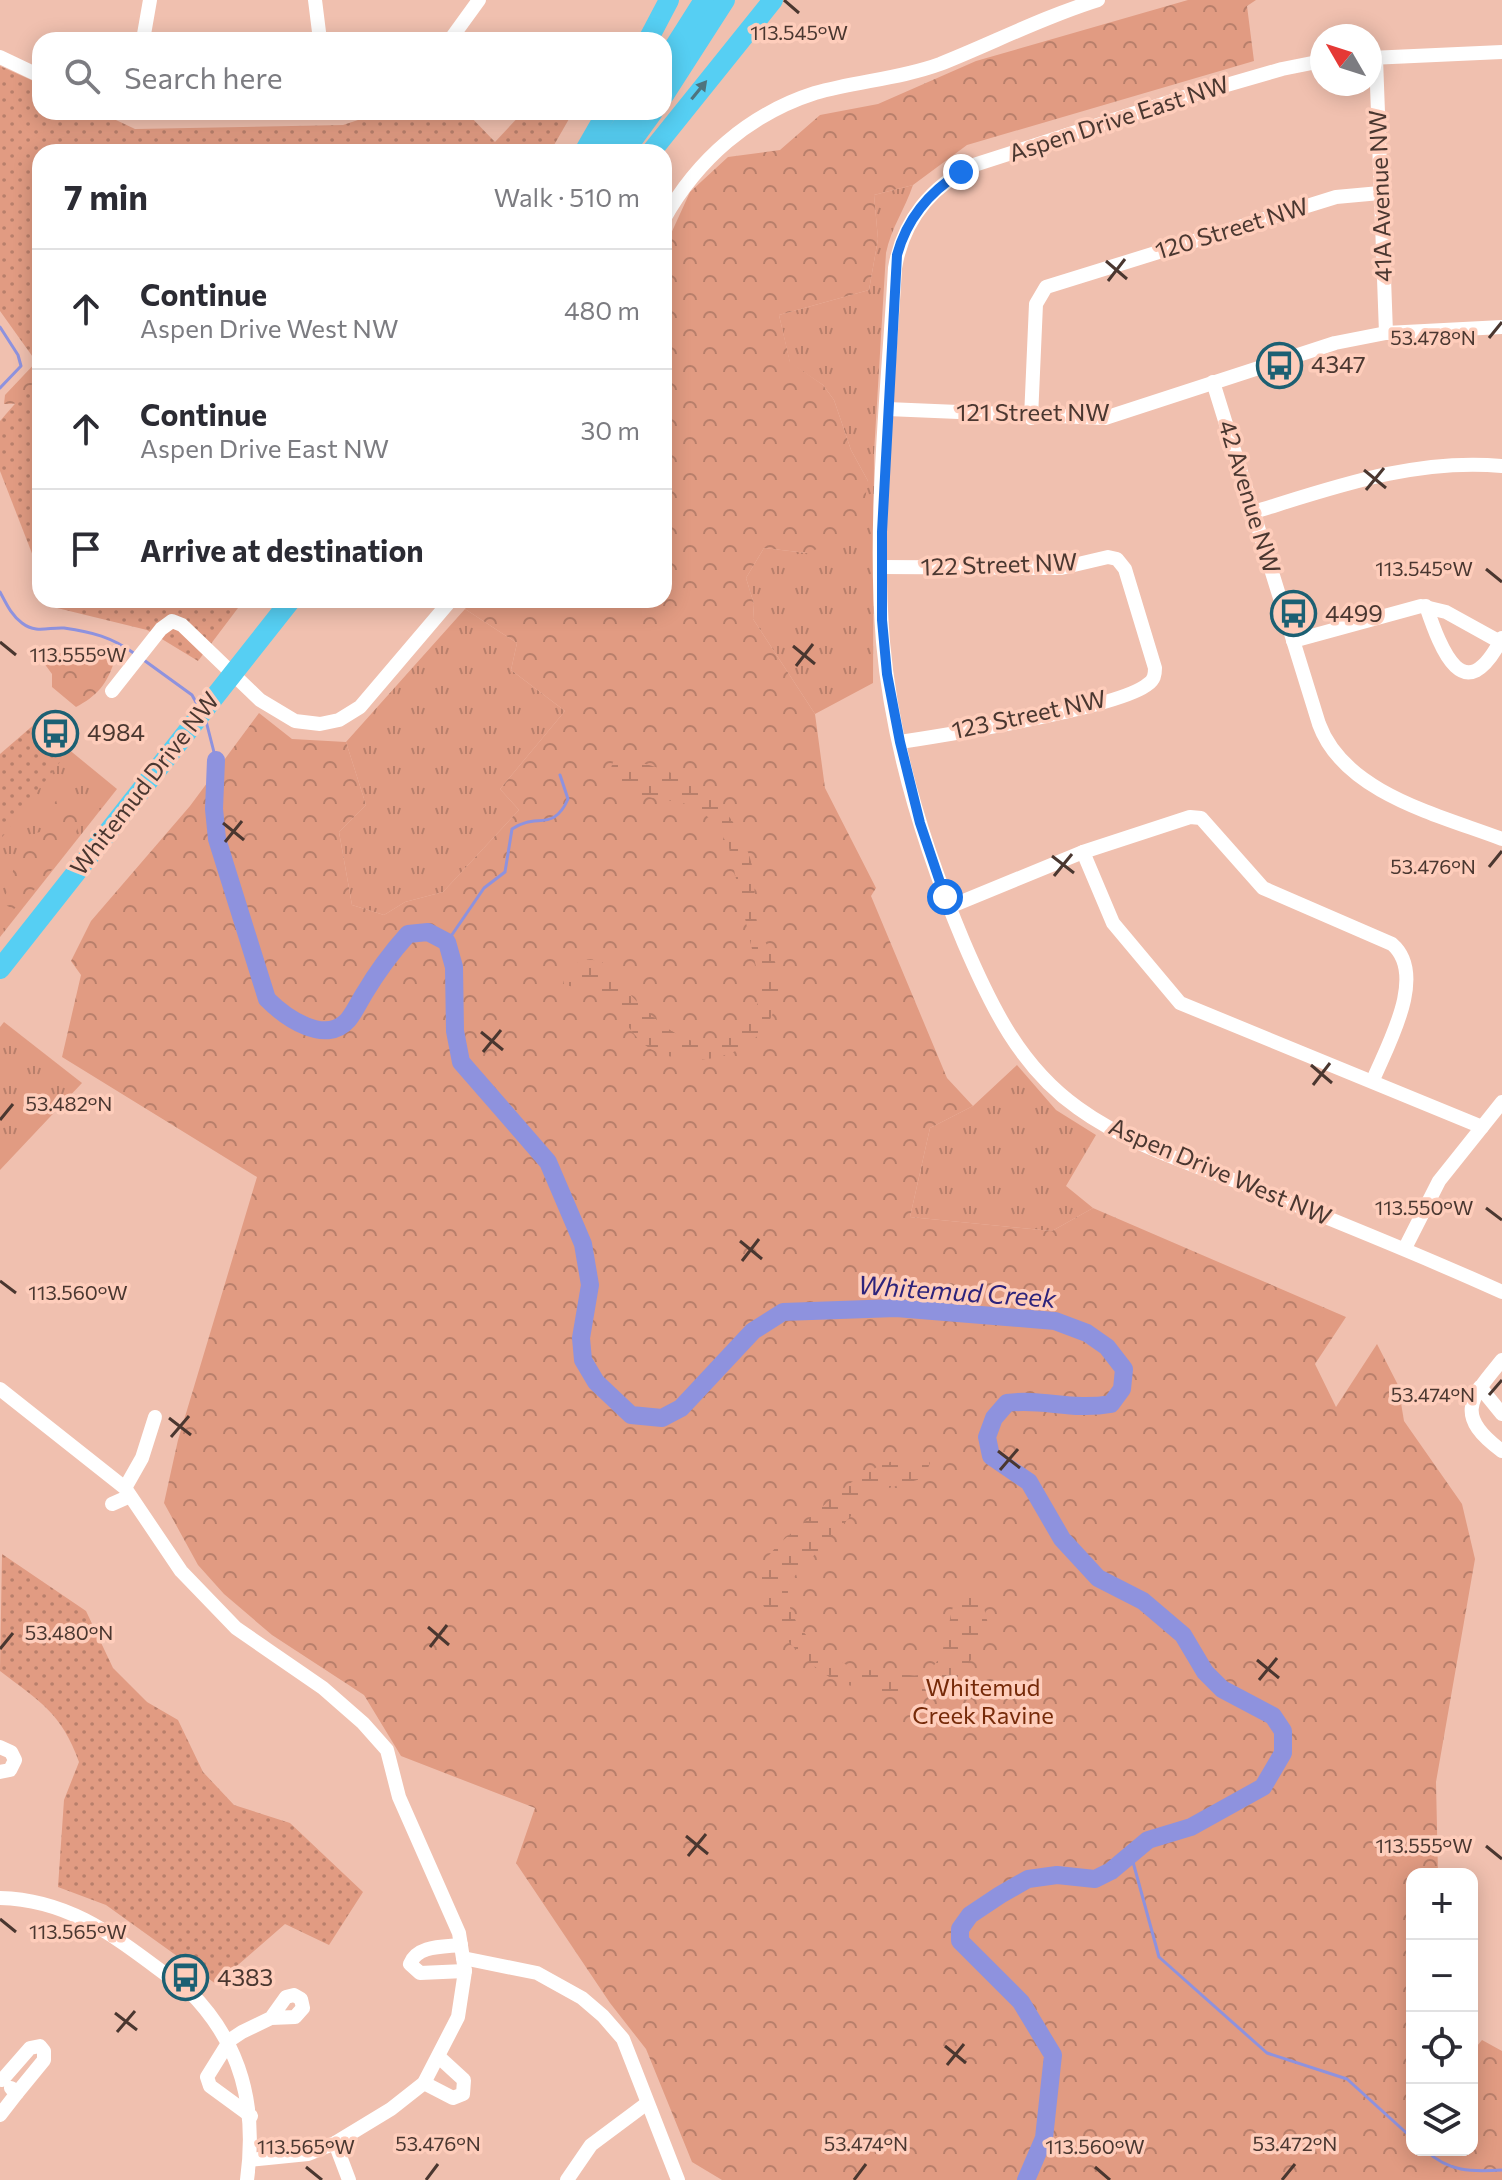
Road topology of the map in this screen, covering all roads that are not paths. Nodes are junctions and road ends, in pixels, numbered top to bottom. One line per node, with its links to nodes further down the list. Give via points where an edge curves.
1 (150, 0): 9 (street)
2 (315, 0): 10 (street)
3 (479, 0): 11 (street)
4 (669, 0): 12 (highway)
5 (704, 0): 13 (highway)
6 (725, 0): 19 (highway)
7 (773, 0): 27 (highway, one-way to 7)
8 (1098, 0): 30 (street, via 1035,21 939,64 815,93 764,116 737,132 701,166)
9 (144, 32)
10 (319, 32)
11 (456, 32)
12 (652, 32)
13 (672, 50)
14 (1502, 52): 16 (street)
15 (0, 57): 18 (street)
16 (1382, 58)
17 (1310, 63): 29 (street, Aspen Drive East NW, via 1185,97 974,165)
18 (32, 72)
19 (672, 83)
20 (1375, 96): 28 (street, 41A Avenue NW)
21 (602, 120): 24 (highway)
22 (626, 120): 25 (highway)
23 (647, 120): 26 (highway)
24 (589, 144)
25 (610, 144)
26 (630, 144)
27 (657, 144)
28 (1380, 193): 32 (street, 41A Avenue NW); 35 (street, 120 Street NW, via 1336,197 1052,284 1036,304)
29 (926, 200): 34 (street, Aspen Drive West NW, via 897,255)
30 (672, 208)
31 (1502, 327): 32 (street, 121 Street NW)
32 (1386, 333): 33 (street, 121 Street NW, via 1335,343)
33 (1213, 382): 35 (street, 121 Street NW, via 1105,418); 37 (street, 42 Avenue NW)
34 (887, 409): 35 (street, 121 Street NW); 38 (street, Aspen Drive West NW)
35 (1031, 418)
36 (1502, 466): 37 (street, via 1379,473)
37 (1254, 512): 45 (street, 42 Avenue NW)
38 (880, 567): 46 (street, 122 Street NW, via 1054,568 1117,559 1142,619); 48 (street, Aspen Drive West NW, via 885,659)
39 (1426, 606): 44 (street); 44 (street, via 1445,657 1463,670 1482,669); 45 (street)
40 (276, 608): 43 (highway, Whitemud Drive NW)
41 (283, 608): 43 (highway, Whitemud Drive NW)
42 (444, 608): 47 (street, via 360,707 339,720 295,721 260,700 177,622 161,629)
43 (265, 627): 51 (highway, Whitemud Drive NW)
44 (1501, 640)
45 (1293, 641): 49 (street, 42 Avenue NW, via 1322,732 1347,769 1369,785)
46 (1154, 679): 48 (street, 123 Street NW, via 1141,689 1088,705)
47 (112, 691)
48 (900, 742): 52 (street, Aspen Drive West NW)
49 (1502, 839)
50 (1083, 852): 52 (street); 55 (street, via 1113,923 1172,998 1200,1014); 55 (street, via 1190,817 1206,821 1263,888 1399,950 1406,996)
51 (52, 894): 53 (highway, Whitemud Drive NW); 54 (highway, Whitemud Drive NW)
52 (949, 907): 58 (street, Aspen Drive West NW, via 1003,1028 1043,1077 1078,1108 1157,1150)
53 (0, 952)
54 (0, 969)
55 (1373, 1080): 57 (street)
56 (1502, 1102): 57 (street)
57 (1482, 1127): 58 (street, via 1439,1181)
58 (1405, 1248): 59 (street, Aspen Drive West NW)
59 (1502, 1292)
60 (1502, 1360): 61 (street)
61 (1480, 1387): 63 (street); 65 (street, via 1471,1403 1472,1416)
62 (0, 1389): 66 (street)
63 (1502, 1414)
64 (155, 1417): 66 (street)
65 (1502, 1451)
66 (128, 1492): 67 (street); 71 (street, via 181,1571 236,1628 323,1688 387,1750 399,1797 438,1879)
67 (112, 1504)
68 (0, 1747): 69 (street, via 15,1760 10,1770)
69 (0, 1772)
70 (0, 1898): 73 (street, via 50,1903 77,1914 189,1991)
71 (463, 1958): 74 (street, via 458,2017); 78 (street, via 537,1973 582,1998 623,2039)
72 (271, 2018): 73 (street)
73 (230, 2040): 80 (street); 80 (street, via 207,2082)
74 (440, 2058): 76 (street); 76 (street, via 464,2080 463,2094 453,2098)
75 (1, 2080): 77 (street); 77 (street, via 30,2048 40,2046 44,2060)
76 (424, 2083): 81 (street)
77 (17, 2093): 79 (street)
78 (646, 2104): 85 (street, via 591,2145); 86 (street)
79 (0, 2115)
80 (251, 2116): 82 (street)
81 (335, 2143): 82 (street, via 308,2154); 83 (street)
82 (250, 2160): 84 (street)
83 (351, 2179)
84 (247, 2180)
85 (567, 2180)
86 (678, 2180)

